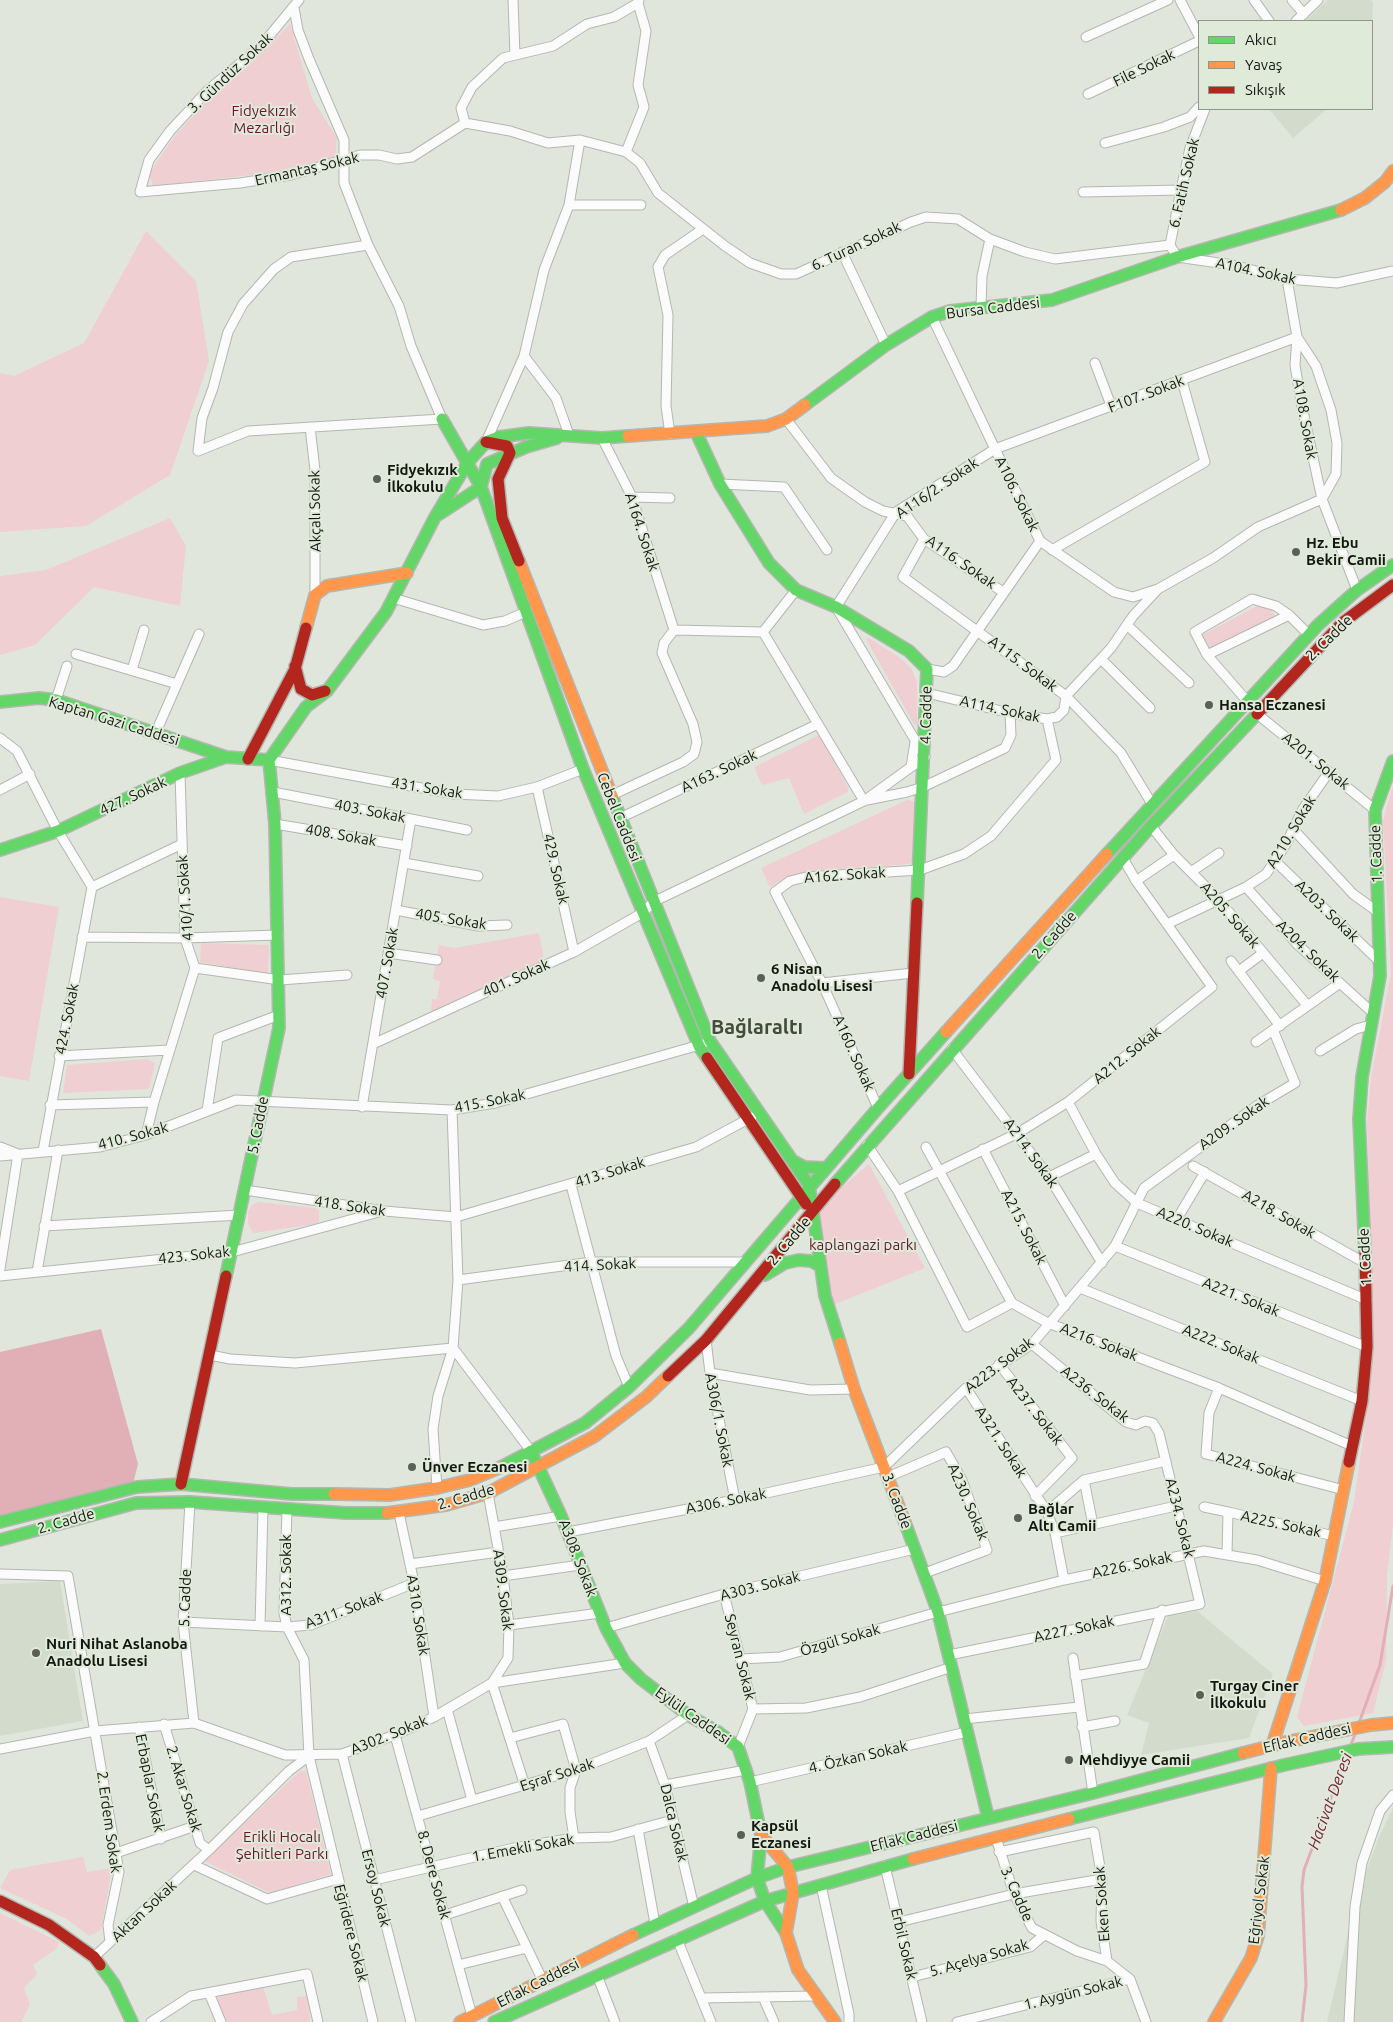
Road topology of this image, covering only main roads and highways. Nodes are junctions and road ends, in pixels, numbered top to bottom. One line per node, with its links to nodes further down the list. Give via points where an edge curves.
1 (1393, 172): 3 (main road, Bursa Caddesi, via 1365,198 1341,210 1177,257 1052,300 950,311 932,317 886,345 786,419 768,426)
2 (442, 419): 7 (main road, Cebel Caddesi)
3 (696, 432): 4 (main road, Bursa Caddesi, via 602,438); 24 (main road, 4. Cadde, via 720,484 769,563 796,590 836,607 909,651 926,669 924,786)
4 (570, 435): 5 (main road, Bursa Caddesi, via 529,433); 6 (main road)
5 (486, 442): 6 (main road, via 507,446); 7 (main road)
6 (510, 453): 8 (main road, via 487,464); 20 (main road, Cebel Caddesi, via 498,480 502,518)
7 (468, 462): 8 (main road, Cebel Caddesi); 9 (main road)
8 (481, 487): 9 (main road); 21 (main road, Cebel Caddesi)
9 (435, 517): 11 (main road)
10 (1393, 564): 24 (main road, 2. Cadde, via 1357,590 1309,635)
11 (407, 573): 13 (main road, via 327,586 315,595); 14 (main road, via 386,612)
12 (1393, 585): 29 (main road, 2. Cadde, via 1342,623 1256,712 952,1049)
13 (295, 666): 14 (main road, via 301,689 312,695); 17 (main road)
14 (327, 691): 18 (main road, via 306,707)
15 (0, 702): 16 (main road, Kaptan Gazi Caddesi, via 39,698 56,700)
16 (226, 757): 17 (main road, 427. Sokak); 22 (main road, 427. Sokak, via 180,773 58,831)
17 (248, 759): 18 (main road, 427. Sokak)
18 (269, 760): 34 (main road, 5. Cadde, via 275,824 279,1028)
19 (1393, 761): 39 (main road, 1. Cadde, via 1375,810 1380,976 1362,1077 1359,1119 1367,1300 1362,1401 1325,1581)
20 (612, 800): 21 (main road); 23 (main road, Cebel Caddesi)
21 (600, 811): 23 (main road, Cebel Caddesi)
22 (0, 850)
23 (704, 1044): 25 (main road, Cebel Caddesi); 28 (main road, Cebel Caddesi, via 748,1120)
24 (909, 1074): 26 (main road, 2. Cadde)
25 (792, 1160): 26 (main road, via 804,1167); 27 (main road, Cebel Caddesi)
26 (826, 1168): 27 (main road, 2. Cadde)
27 (809, 1185): 28 (main road, 2. Cadde); 29 (main road, 3. Cadde)
28 (800, 1197): 29 (main road, Cebel Caddesi); 32 (main road, 2. Cadde, via 689,1328 628,1387 585,1423)
29 (813, 1212): 30 (main road, 3. Cadde); 31 (main road, 2. Cadde)
30 (820, 1266): 31 (main road, via 811,1261 785,1263); 42 (main road, 3. Cadde, via 825,1296 854,1389 938,1612)
31 (752, 1284): 33 (main road, 2. Cadde, via 706,1340 646,1397 595,1436)
32 (532, 1451): 33 (main road, A308. Sokak); 34 (main road, 2. Cadde, via 470,1480 390,1495 292,1494)
33 (540, 1468): 36 (main road, 2. Cadde, via 488,1493 399,1513 346,1513 190,1502 136,1503); 37 (main road, A308. Sokak, via 606,1628)
34 (181, 1484): 35 (main road, 2. Cadde, via 137,1487)
35 (0, 1522)
36 (0, 1540)
37 (625, 1663): 43 (main road, Eylül Caddesi, via 688,1715 738,1747)
38 (1393, 1723): 39 (main road, Eflak Caddesi)
39 (1272, 1746): 42 (main road, Eflak Caddesi)
40 (1393, 1746): 41 (main road, Eflak Caddesi, via 1358,1749)
41 (1271, 1768): 46 (main road, Eflak Caddesi, via 886,1866); 54 (main road, Eğriyol Sokak, via 1258,1936 1251,1958)
42 (988, 1817): 44 (main road, Eflak Caddesi)
43 (762, 1835): 44 (main road); 45 (main road)
44 (788, 1867): 45 (main road, Eflak Caddesi); 46 (main road)
45 (756, 1878): 48 (main road); 51 (main road, Eflak Caddesi, via 655,1924)
46 (793, 1893): 48 (main road, Eflak Caddesi); 49 (main road)
47 (0, 1901): 50 (main road, via 49,1925 94,1957 114,1984)
48 (765, 1901): 49 (main road); 52 (main road, Eflak Caddesi)
49 (786, 1933): 53 (main road, via 798,1970)
50 (132, 2022)
51 (460, 2022)
52 (494, 2022)
53 (835, 2022)
54 (1214, 2022)

